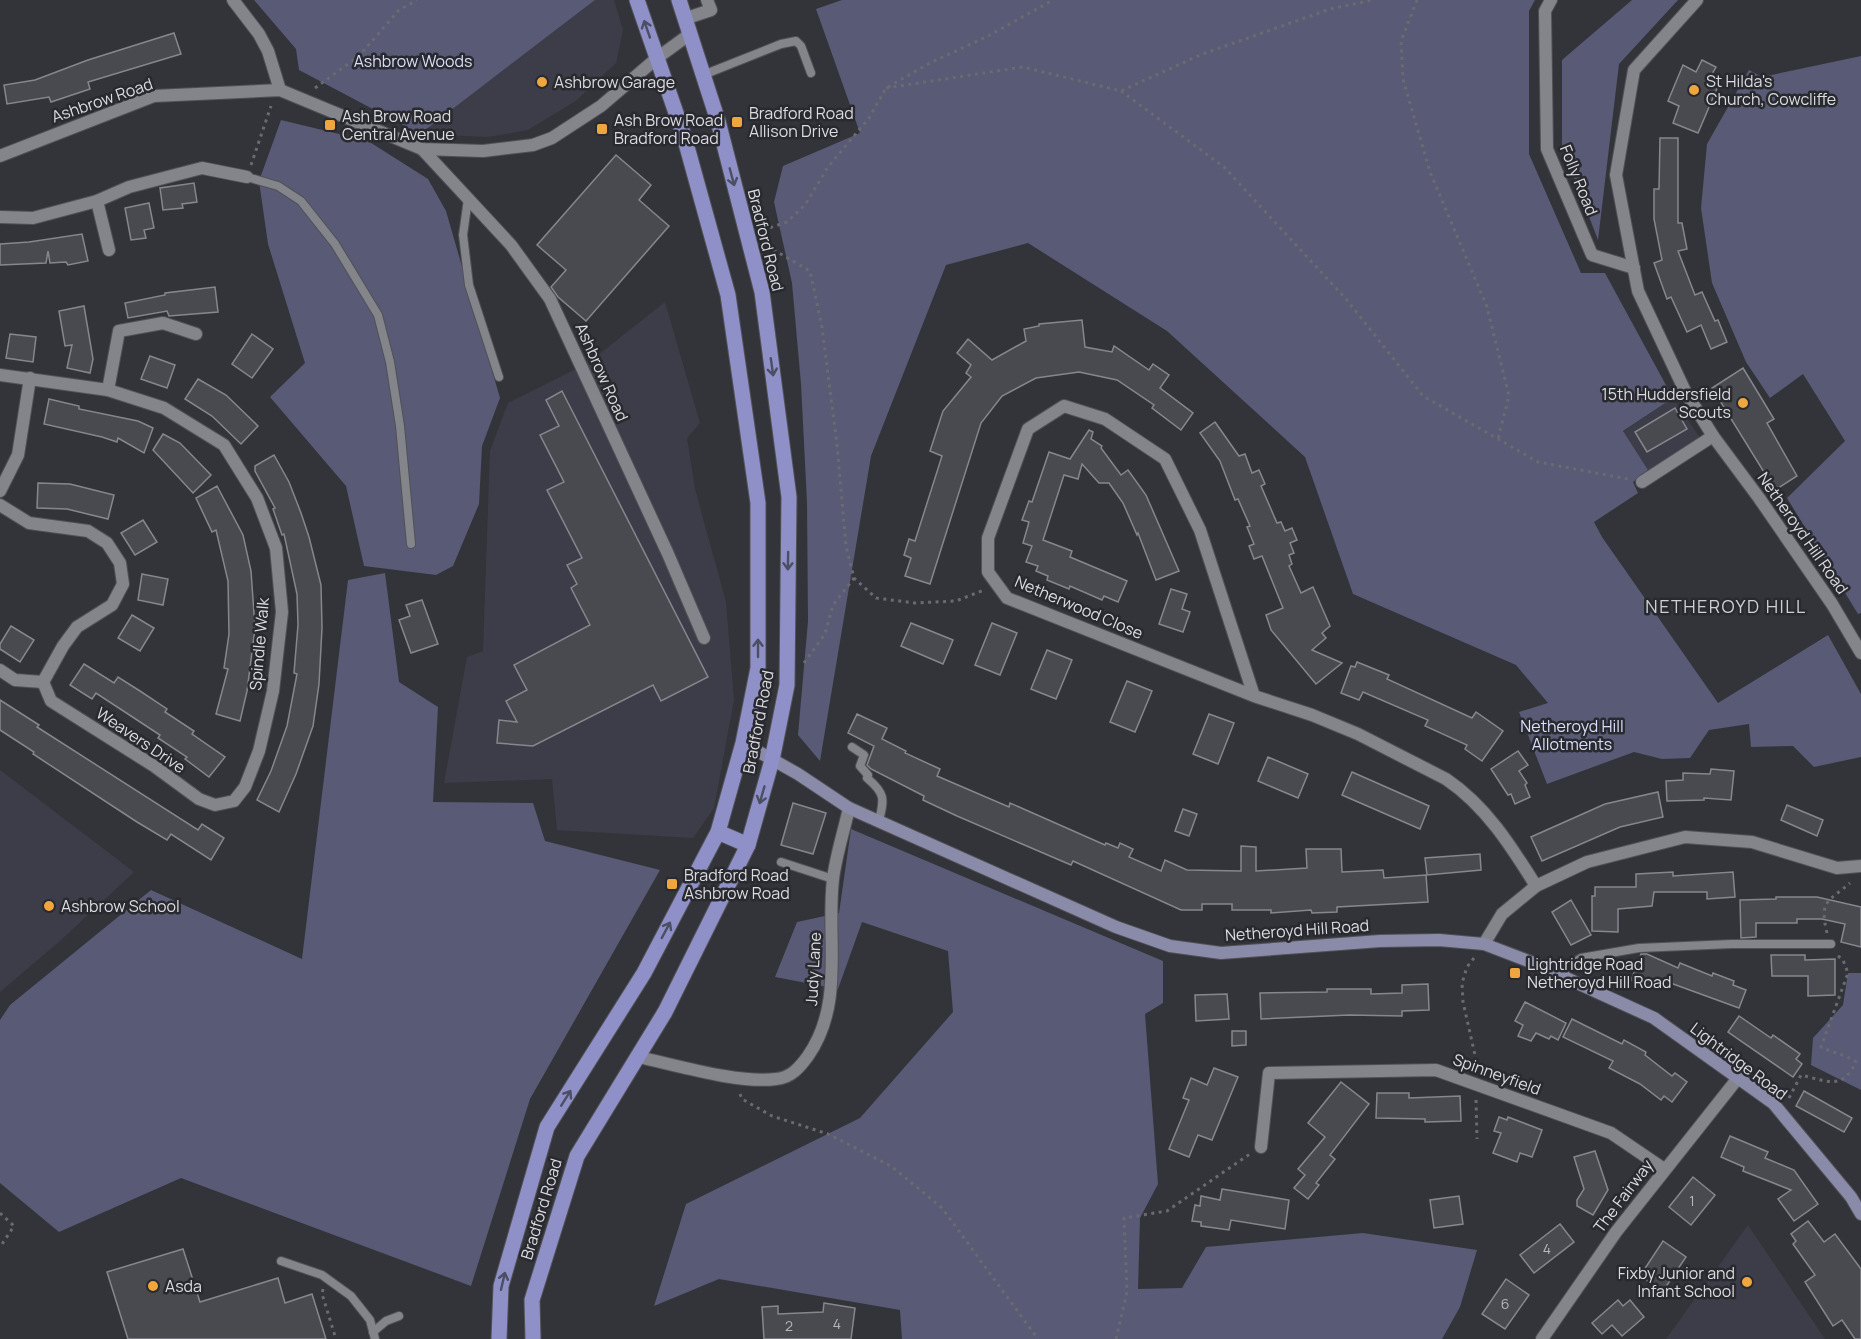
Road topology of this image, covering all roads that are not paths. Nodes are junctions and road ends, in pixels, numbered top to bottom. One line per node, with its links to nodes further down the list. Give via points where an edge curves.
1 (233, 0): 12 (street, via 268,51)
2 (637, 0): 9 (main road, Bradford Road, one-way to 2)
3 (679, 0): 7 (main road, Bradford Road)
4 (707, 0): 7 (street, via 711,10)
5 (1551, 0): 20 (street, Folly Road, via 1545,10 1547,148 1592,255)
6 (1697, 0): 20 (street, Netheroyd Hill Road, via 1634,70 1616,175)
7 (684, 19): 8 (main road, Bradford Road)
8 (690, 34): 9 (street, Ashbrow Road); 11 (main road, Bradford Road)
9 (657, 58): 13 (street, Ashbrow Road, via 601,106 552,138 533,145 483,151); 36 (main road, Bradford Road, one-way to 9, via 758,668 758,503 728,295 684,136)
10 (811, 73): 11 (lane, via 796,41)
11 (703, 75): 38 (main road, Bradford Road, one-way to 38, via 762,292 789,497 787,685)
12 (279, 90): 13 (street, Ashbrow Road); 14 (street, Ashbrow Road, via 154,96)
13 (422, 149): 16 (street, Ashbrow Road)
14 (0, 156)
15 (247, 177): 17 (street, via 202,168 129,187); 30 (lane, via 278,186 301,201 336,244 378,315 400,426)
16 (468, 199): 23 (lane, via 463,235 470,285); 31 (street, Ashbrow Road, via 511,245 550,299)
17 (98, 201): 18 (street, via 33,218); 19 (street)
18 (0, 217)
19 (109, 250)
20 (1634, 268): 26 (street, Netheroyd Hill Road, via 1646,310 1685,391)
21 (196, 334): 25 (street, via 163,323 119,330)
22 (0, 375): 24 (street, Spindle Walk)
23 (499, 377)
24 (30, 378): 25 (street, Spindle Walk); 28 (street, via 18,455)
25 (108, 390): 39 (street, Spindle Walk, via 164,408 224,445 257,498 276,548 282,612 273,691 259,751 245,787)
26 (1713, 436): 27 (street); 32 (street, Netheroyd Hill Road, via 1766,507)
27 (1642, 482)
28 (0, 491)
29 (0, 505): 34 (street, via 29,523 88,531 107,543 120,563 123,585 112,605 77,627)
30 (411, 544)
31 (704, 638)
32 (1861, 653)
33 (0, 670): 34 (street, via 15,680)
34 (43, 682): 39 (street, Weavers Drive, via 51,701 154,766 199,800 215,805)
35 (1254, 696): 35 (street, Netherwood Close, via 1007,598 988,572 988,538 1028,429 1064,406 1105,419 1165,459 1200,530); 47 (street, Netherwood Close, via 1358,734 1460,788 1502,832)
36 (743, 743): 38 (street, Netheroyd Hill Road); 42 (main road, Bradford Road)
37 (852, 747): 41 (lane, via 864,755 860,766 883,795)
38 (772, 760): 40 (street, Netheroyd Hill Road); 43 (main road, Bradford Road, one-way to 43)
39 (234, 801)
40 (849, 808): 41 (street, Netheroyd Hill Road); 46 (street, Judy Lane)
41 (879, 821): 48 (street, Netheroyd Hill Road, via 1116,927 1170,946 1221,952 1380,941)
42 (718, 832): 43 (main road); 59 (main road, Bradford Road, one-way to 42, via 501,1286 547,1127 644,973)
43 (748, 845): 51 (main road, Bradford Road, via 666,1012)
44 (781, 862): 46 (lane)
45 (1861, 866): 47 (street, via 1838,868 1752,842 1685,837 1587,862)
46 (833, 879): 51 (street, Judy Lane, via 830,998 825,1024 801,1066 776,1080 729,1076)
47 (1536, 886): 48 (street, via 1502,914)
48 (1484, 944): 50 (street, Lightridge Road)
49 (1831, 944): 50 (lane, via 1639,948 1581,958)
50 (1562, 976): 52 (street, Lightridge Road, via 1654,1018)
51 (638, 1057): 60 (main road, Bradford Road, via 577,1156 532,1300)
52 (1738, 1078): 54 (street, The Fairway); 55 (street, Lightridge Road, via 1773,1103)
53 (1261, 1147): 54 (street, Spinneyfield, via 1269,1073 1436,1070 1611,1133)
54 (1664, 1169): 61 (street, The Fairway)
55 (1861, 1214)
56 (281, 1261): 58 (lane, via 327,1279 351,1296 370,1320)
57 (399, 1316): 58 (lane, via 386,1321)
58 (374, 1335)
59 (499, 1339)
60 (533, 1339)
61 (1542, 1339)

